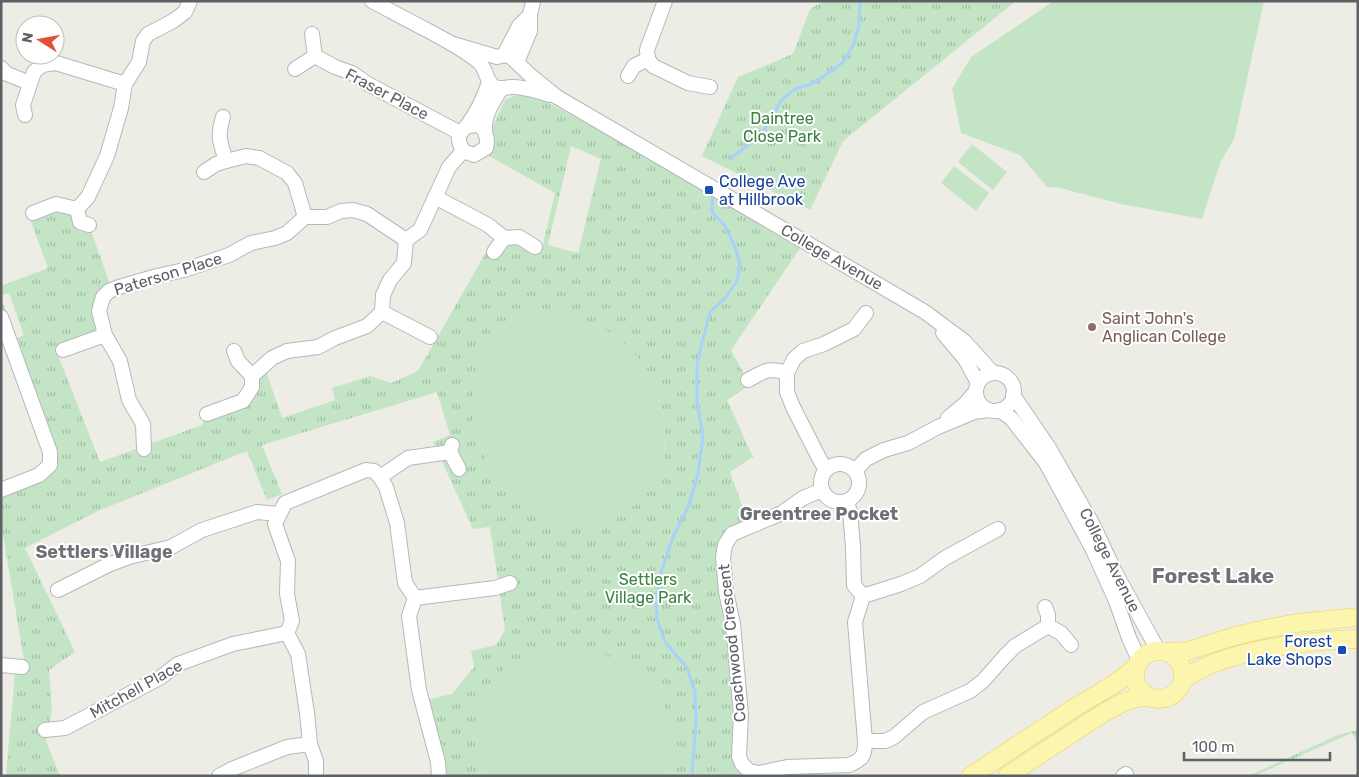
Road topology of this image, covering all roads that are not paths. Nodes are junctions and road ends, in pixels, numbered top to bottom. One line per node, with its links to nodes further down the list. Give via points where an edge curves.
1 (190, 1): 16 (street, via 185,12 148,34 139,62)
2 (372, 1): 6 (street, College Avenue)
3 (665, 1): 9 (street, via 647,50)
4 (532, 8): 8 (street); 10 (street, via 530,31)
5 (312, 34): 7 (street)
6 (453, 44): 8 (street, College Avenue); 15 (street, College Avenue, via 481,64)
7 (315, 56): 12 (street); 21 (street, Fraser Place)
8 (500, 56): 10 (street, College Avenue, via 511,57); 15 (street, via 487,67)
9 (648, 59): 13 (street, via 634,66); 17 (street, via 653,66 688,83)
10 (518, 63): 15 (street, via 519,79); 18 (street, College Avenue)
11 (1, 68): 14 (street)
12 (294, 69)
13 (628, 76)
14 (30, 83): 16 (street, via 34,72 42,65 56,63); 19 (street, via 23,105)
15 (497, 83): 18 (street, College Avenue); 21 (street, via 485,94 475,116); 22 (street)
16 (125, 84): 27 (street, via 107,156 88,197)
17 (710, 87)
18 (557, 97): 36 (street, College Avenue)
19 (25, 115)
20 (223, 117): 24 (street, via 219,140)
21 (463, 129): 22 (street, via 478,125); 23 (street, via 458,142)
22 (485, 130): 23 (street, via 486,148 474,155)
23 (463, 151): 26 (street, via 449,167)
24 (226, 161): 25 (street); 29 (street, via 246,156 259,158 287,173 295,183)
25 (204, 172)
26 (435, 197): 31 (street, via 488,225); 32 (street, via 420,230)
27 (78, 209): 28 (street, via 56,204); 30 (street, via 80,222)
28 (33, 213)
29 (305, 217): 32 (street, via 327,217 353,210 367,214); 39 (street, Paterson Place, via 287,233 275,238 251,243 229,255 184,270 109,291 103,297 99,311)
30 (89, 225)
31 (504, 238): 33 (street, via 519,237); 34 (street)
32 (406, 240): 35 (street, via 404,263 383,295)
33 (535, 247)
34 (494, 252)
35 (382, 312): 40 (street); 45 (street, via 367,326 318,348 287,351 272,358)
36 (925, 312): 44 (street, College Avenue, via 964,341); 47 (street, College Avenue, via 965,359)
37 (866, 313): 43 (street, via 854,329 804,351 794,359)
38 (1, 317): 57 (street, via 50,452 50,465 39,475)
39 (104, 335): 41 (street); 52 (street, Paterson Place, via 120,362 129,400 143,424)
40 (430, 337)
41 (63, 350)
42 (234, 351): 45 (street, via 238,361)
43 (787, 373): 46 (street, via 769,370); 54 (street, via 793,407)
44 (993, 373): 47 (street, via 984,376); 48 (street, College Avenue, via 1007,378)
45 (252, 376): 50 (street, via 252,388 243,401)
46 (748, 380)
47 (977, 387): 49 (street, College Avenue, via 979,402); 51 (street, via 965,404)
48 (1013, 395): 49 (street, via 1008,405); 72 (street, College Avenue, via 1049,448 1093,525 1115,572)
49 (994, 410): 51 (street, via 974,412); 73 (street, College Avenue, via 1011,418 1046,463 1093,550)
50 (207, 414)
51 (938, 427): 55 (street, via 908,443 866,458)
52 (144, 448)
53 (459, 469): 56 (street, via 451,448 408,458)
54 (826, 470): 55 (street, via 838,464); 58 (street)
55 (854, 471): 59 (street, via 857,490)
56 (380, 477): 60 (street, via 374,471 366,470 284,503); 65 (street, via 397,523 405,583)
57 (1, 490)
58 (822, 490): 59 (street, via 830,499); 79 (street, Coachwood Crescent, via 803,498 782,513 732,534 725,545 726,592 733,624 741,715 739,756 749,771 759,773 787,767 850,765 865,753)
59 (846, 500): 64 (street, via 850,511 854,585)
60 (278, 514): 63 (street, via 257,512 202,530 171,547 108,565); 69 (street, via 275,524 288,561 292,621)
61 (998, 529): 64 (street, via 945,558 920,576)
62 (510, 583): 65 (street, via 495,588)
63 (58, 590)
64 (863, 596): 79 (street, Coachwood Crescent, via 856,622)
65 (416, 598): 83 (street, via 409,616 419,690)
66 (1045, 607): 68 (street)
67 (1358, 617): 72 (main road, via 1297,623 1235,636 1188,651)
68 (1048, 626): 71 (street, via 1061,633); 79 (street, via 1015,646 970,691 923,712 894,737 885,741)
69 (287, 634): 78 (street, Mitchell Place, via 233,644 178,664 161,677 65,728); 80 (street, via 298,654)
70 (1358, 639): 76 (main road, via 1268,649 1202,668)
71 (1071, 645)
72 (1163, 651): 73 (main road, via 1144,655); 76 (main road, via 1175,655 1182,667)
73 (1138, 663): 77 (main road, via 1135,674 1138,688); 84 (main road, via 1116,684)
74 (1, 665): 75 (street)
75 (22, 667)
76 (1183, 680): 77 (main road, via 1171,696)
77 (1149, 697): 85 (main road, via 1124,702 1103,713)
78 (44, 730)
79 (865, 741)
80 (310, 744): 81 (street, via 288,747); 82 (street, via 316,761)
81 (219, 776)
82 (316, 776)
83 (439, 776)
84 (971, 776)
85 (1007, 776)

